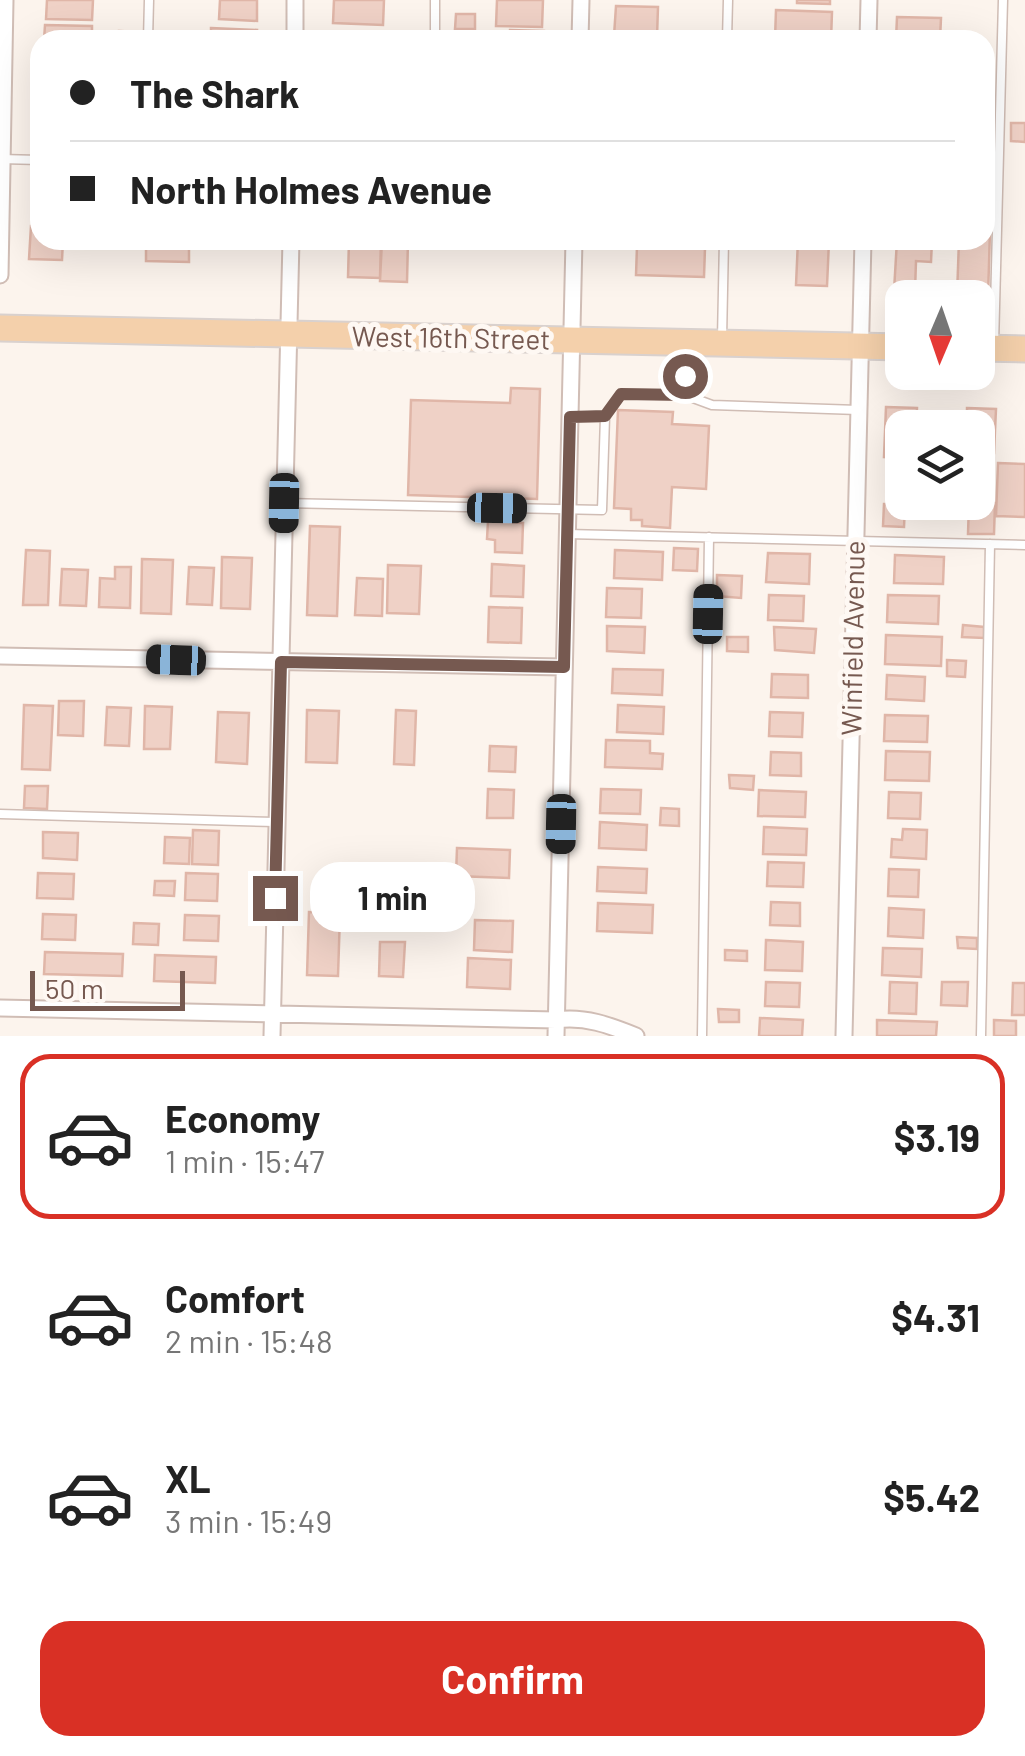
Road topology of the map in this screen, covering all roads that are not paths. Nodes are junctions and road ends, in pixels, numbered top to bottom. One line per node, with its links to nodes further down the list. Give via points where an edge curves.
1 (6, 0): 15 (street)
2 (149, 0): 9 (lane)
3 (295, 0): 10 (street)
4 (435, 0): 11 (lane)
5 (580, 0): 12 (street)
6 (728, 0): 13 (lane)
7 (869, 0): 14 (street)
8 (1003, 0): 17 (lane)
9 (148, 30)
10 (294, 30)
11 (435, 30)
12 (580, 30)
13 (727, 30)
14 (868, 30)
15 (1, 159): 16 (lane); 23 (street)
16 (30, 160)
17 (995, 164)
18 (291, 250): 26 (street)
19 (574, 250): 27 (street)
20 (724, 250): 29 (lane)
21 (863, 250): 30 (street, Winfield Avenue)
22 (991, 250): 24 (lane)
23 (0, 274)
24 (989, 280)
25 (0, 328): 26 (main road, West 16th Street)
26 (288, 335): 27 (main road, West 16th Street); 38 (street)
27 (572, 341): 28 (main road, West 16th Street); 37 (street)
28 (686, 343): 29 (main road, West 16th Street); 34 (lane)
29 (722, 344): 30 (main road, West 16th Street)
30 (860, 346): 31 (main road, West 16th Street); 35 (street, Winfield Avenue)
31 (885, 347)
32 (995, 349): 33 (main road)
33 (1025, 349)
34 (685, 395): 35 (lane, via 712,405); 36 (lane, via 621,394)
35 (858, 410): 42 (street, Winfield Avenue)
36 (605, 416): 37 (lane); 39 (lane, via 602,510)
37 (570, 417): 39 (street)
38 (284, 503): 39 (lane); 46 (street)
39 (568, 510): 40 (street)
40 (568, 534): 41 (lane); 47 (street)
41 (708, 537): 42 (lane); 55 (lane)
42 (855, 540): 43 (lane); 56 (street, Winfield Avenue)
43 (990, 544): 44 (lane); 57 (lane)
44 (1025, 545)
45 (0, 656): 46 (street)
46 (281, 662): 47 (street); 49 (street)
47 (564, 667): 52 (street)
48 (0, 814): 49 (lane)
49 (277, 822): 51 (street)
50 (0, 1008): 51 (street)
51 (273, 1013): 52 (street); 53 (street)
52 (556, 1028): 54 (street, via 592,1020)
53 (272, 1036)
54 (636, 1036)
55 (702, 1036)
56 (844, 1036)
57 (981, 1036)

